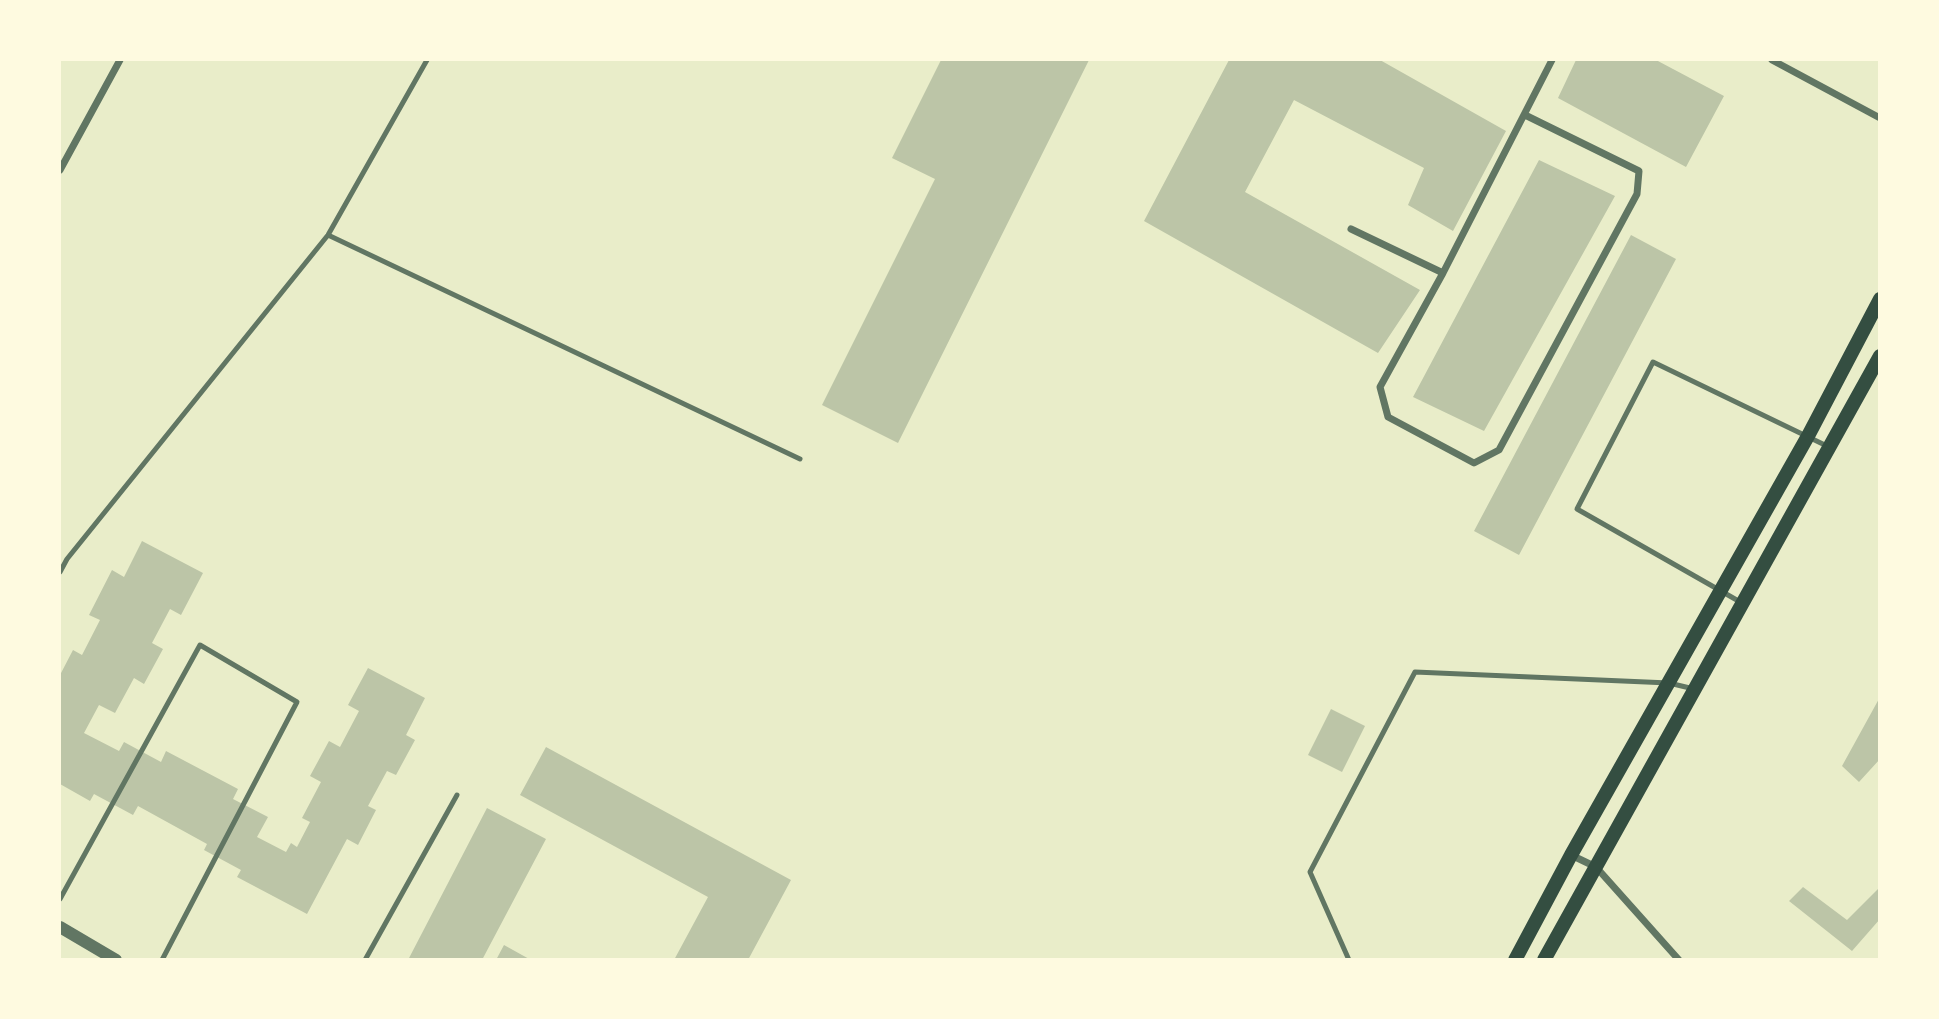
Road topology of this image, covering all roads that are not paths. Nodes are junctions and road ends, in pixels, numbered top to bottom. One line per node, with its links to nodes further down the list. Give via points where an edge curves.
1 (120, 60): 7 (street)
2 (427, 60): 9 (lane)
3 (1552, 60): 5 (street)
4 (1772, 60): 6 (street)
5 (1525, 115): 10 (street); 10 (street, via 1639,171 1637,194 1499,450 1474,463 1388,417 1380,387)
6 (1880, 118)
7 (60, 170)
8 (1351, 229): 10 (street)
9 (328, 235): 15 (lane); 16 (lane)
10 (1443, 273)
11 (1880, 299): 13 (main road)
12 (1880, 356): 14 (main road)
13 (1808, 436): 14 (lane); 17 (main road); 17 (lane, via 1653,362 1577,509)
14 (1829, 447): 18 (main road)
15 (800, 459)
16 (60, 572)
17 (1721, 591): 18 (lane); 19 (main road)
18 (1742, 603): 20 (main road)
19 (1669, 683): 20 (lane); 22 (main road); 29 (lane, via 1415,672 1310,872)
20 (1695, 688): 23 (main road)
21 (457, 795): 28 (lane)
22 (1571, 855): 23 (street); 30 (main road)
23 (1596, 867): 31 (main road); 32 (street)
24 (60, 899): 27 (lane, via 200,645 297,702)
25 (60, 927): 26 (street)
26 (116, 960)
27 (162, 960)
28 (365, 960)
29 (1349, 960)
30 (1515, 960)
31 (1544, 960)
32 (1679, 960)

